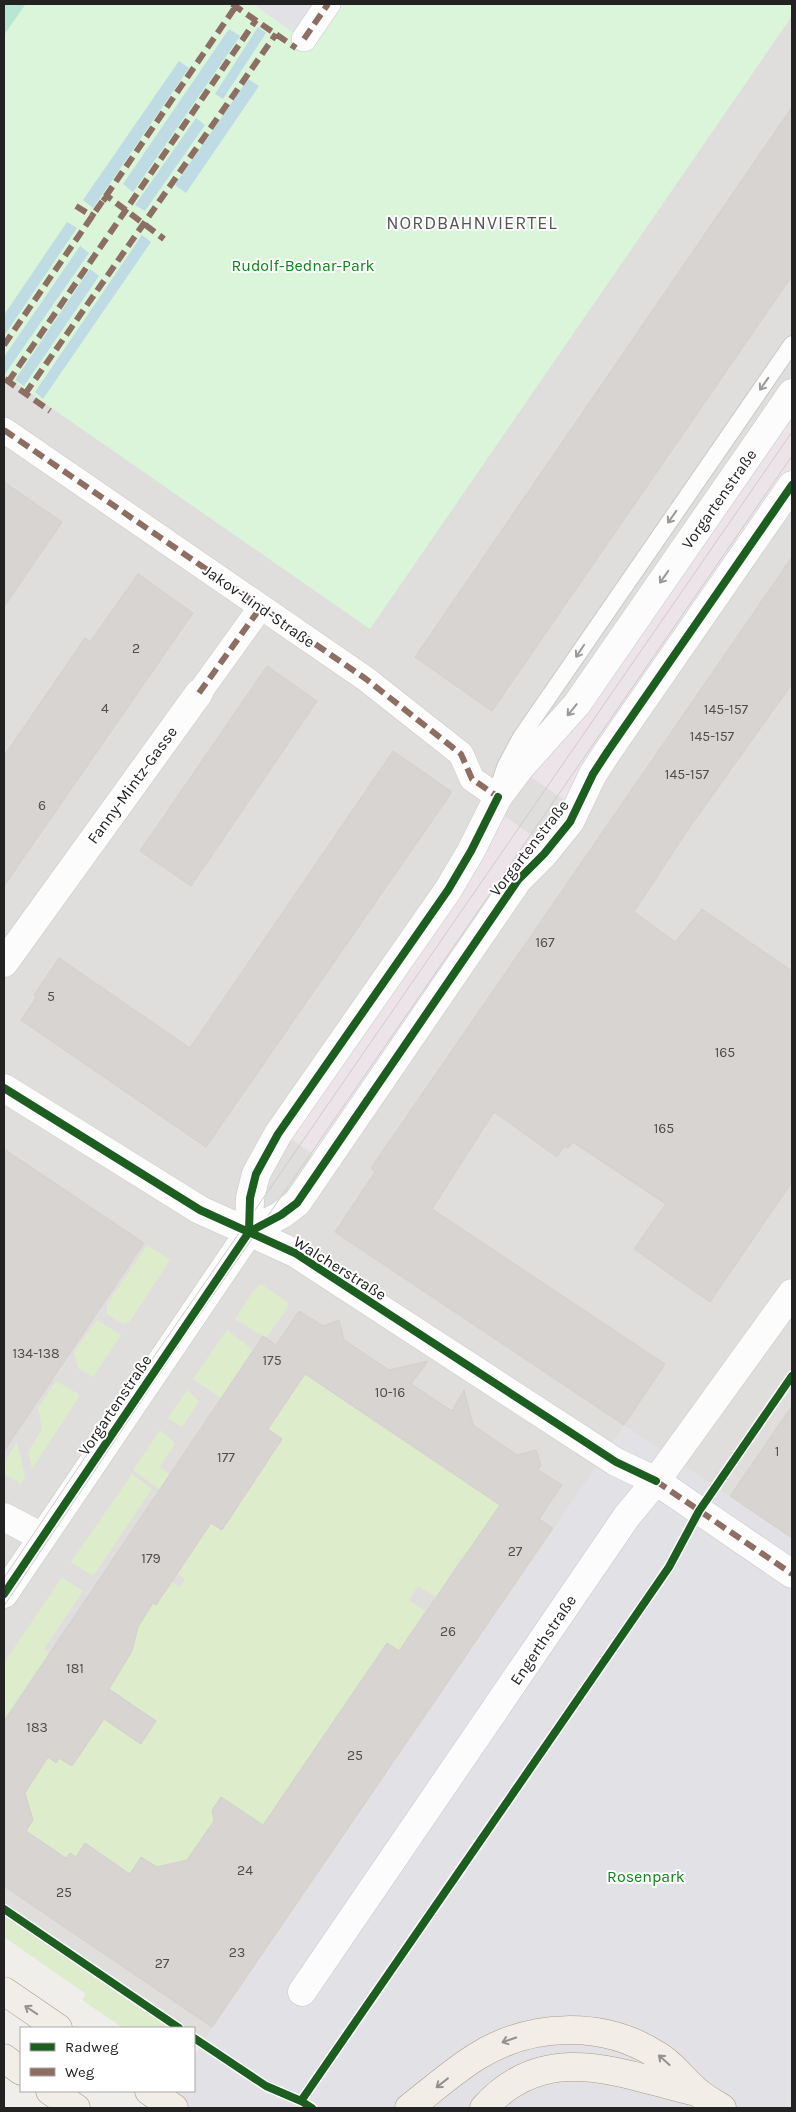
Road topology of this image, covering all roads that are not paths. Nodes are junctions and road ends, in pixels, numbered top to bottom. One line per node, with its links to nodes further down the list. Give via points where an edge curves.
1 (328, 4): 2 (street)
2 (304, 39)
3 (792, 344): 9 (lane, one-way to 9, via 521,737 505,767)
4 (792, 393): 9 (street, Vorgartenstraße, one-way to 9, via 577,704)
5 (4, 430): 7 (street, Jakov-Lind-Straße)
6 (792, 485): 12 (street, Vorgartenstraße, via 608,751 570,822 518,880 297,1203)
7 (261, 607): 8 (street, Fanny-Mintz-Gasse); 9 (street, Jakov-Lind-Straße, via 366,679 461,754 472,779)
8 (199, 693): 10 (street, Fanny-Mintz-Gasse)
9 (498, 797): 12 (street, Vorgartenstraße, via 448,890 278,1134 256,1174 250,1198)
10 (4, 963)
11 (4, 1088): 12 (street, Walcherstraße, via 200,1210)
12 (249, 1232): 14 (street, Walcherstraße, via 295,1254 616,1462); 16 (street, Vorgartenstraße)
13 (792, 1293): 14 (street, Engerthstraße)
14 (656, 1480): 17 (street, Walcherstraße); 20 (street, Engerthstraße, via 627,1516)
15 (4, 1517): 16 (street)
16 (42, 1537): 18 (street, Vorgartenstraße)
17 (792, 1574)
18 (4, 1594)
19 (4, 1991): 21 (main road, one-way to 19)
20 (302, 1992)
21 (57, 2027)
22 (4, 2058): 23 (main road)
23 (20, 2070)
24 (52, 2092): 27 (main road)
25 (150, 2092): 28 (main road)
26 (710, 2101): 29 (main road, one-way to 29, via 658,2055 631,2042 582,2030 552,2030 525,2035 475,2057); 30 (main road, via 614,2070 584,2065 538,2072 514,2083)
27 (76, 2108)
28 (174, 2108)
29 (409, 2108)
30 (484, 2108)

